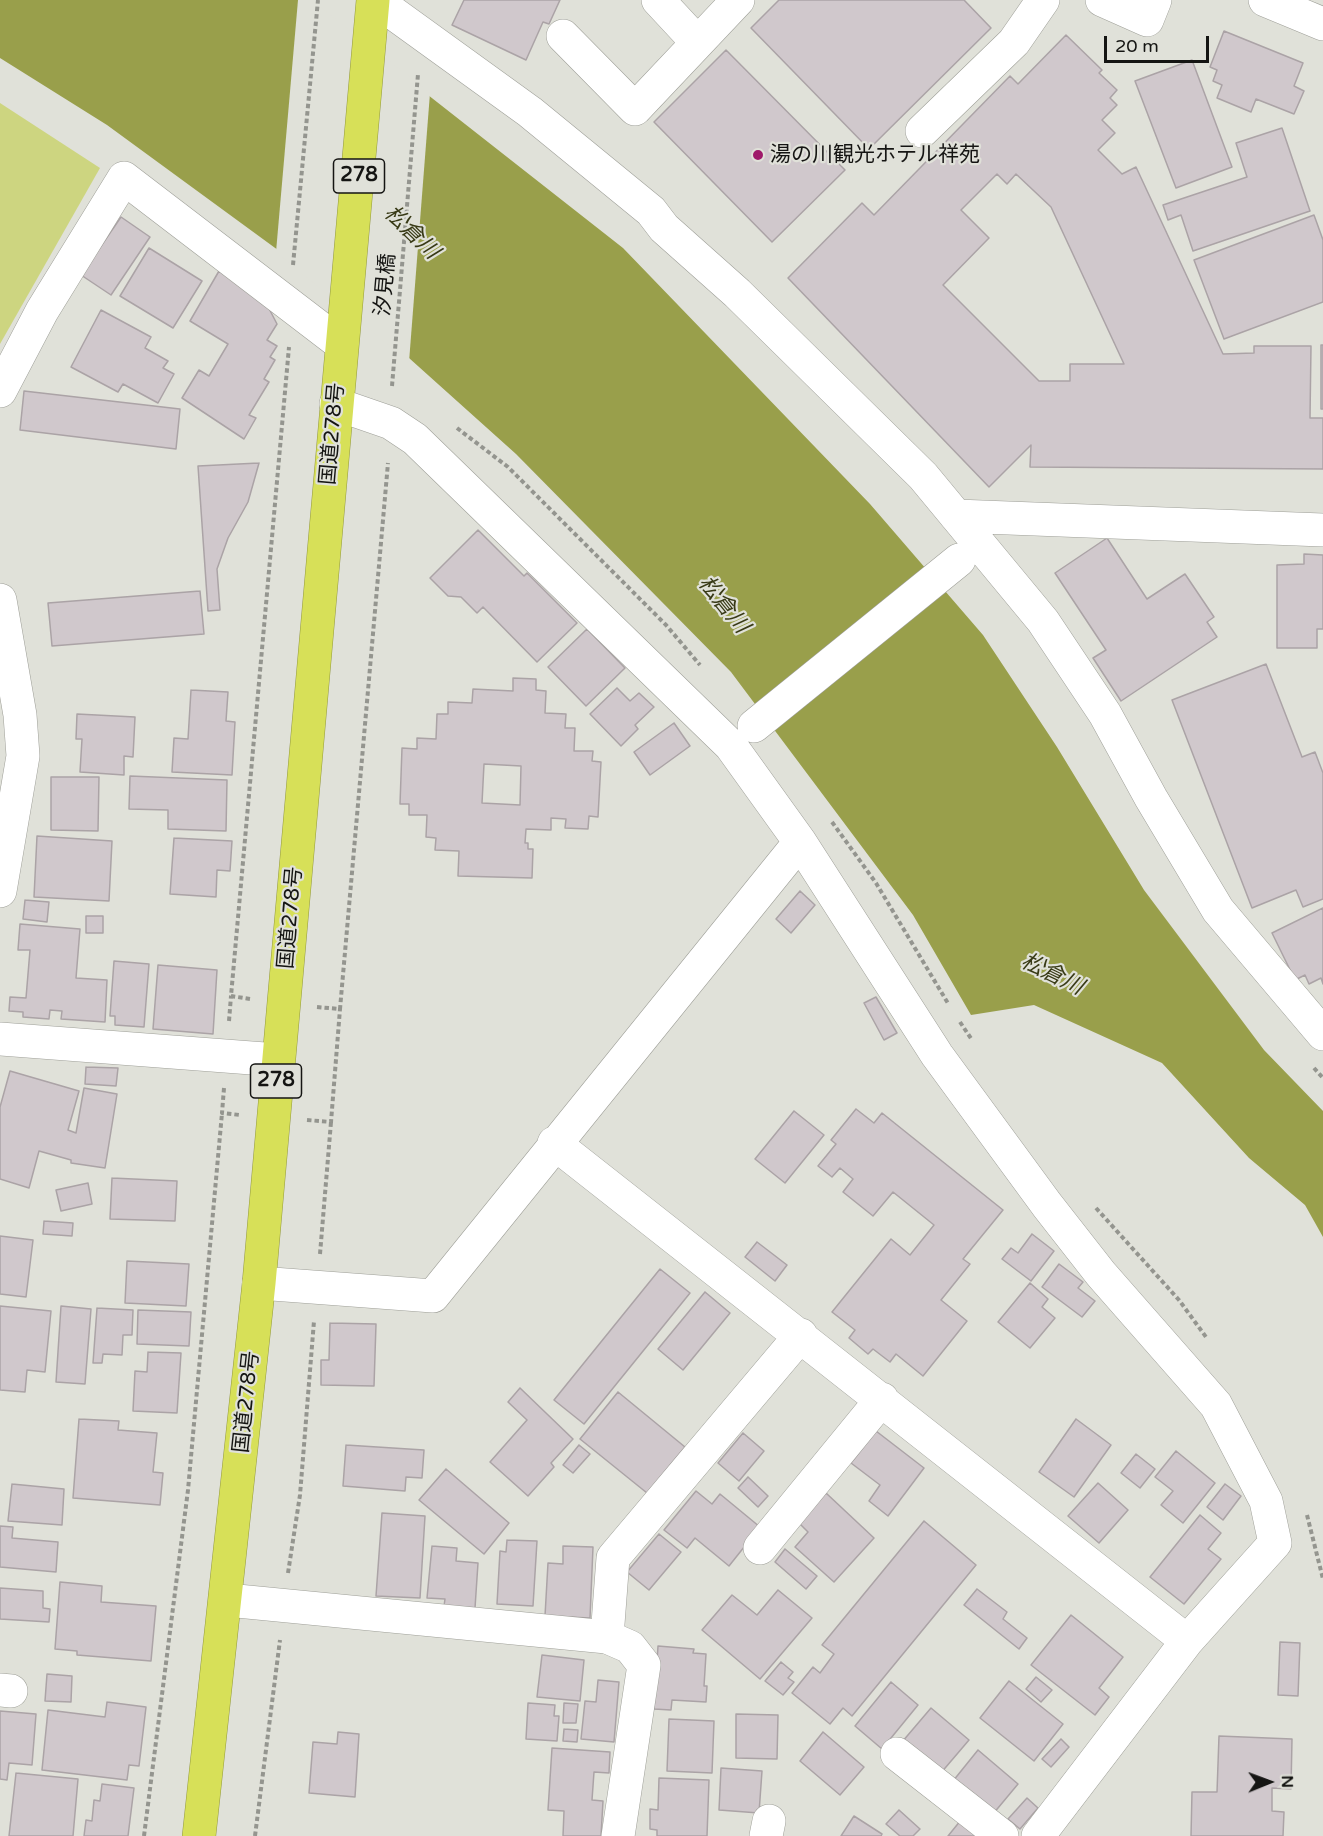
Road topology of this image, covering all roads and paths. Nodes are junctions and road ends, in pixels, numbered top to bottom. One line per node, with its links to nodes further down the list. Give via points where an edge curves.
1 (318, 0): 14 (path, 278)
2 (658, 0): 11 (street)
3 (738, 0): 11 (street)
4 (1043, 0): 13 (street, via 1014,42)
5 (1102, 0): 6 (street, via 1147,20)
6 (1155, 0)
7 (1264, 0): 9 (street)
8 (373, 9): 15 (highway, 国道278号 / 278); 19 (street, via 521,106 651,211 664,228 737,293 915,468)
9 (1323, 24)
10 (563, 36): 11 (street, via 635,109)
11 (697, 42)
12 (419, 64): 18 (path, 汐見橋 / 278)
13 (922, 131)
14 (292, 293): 15 (street); 16 (street, via 124,178 42,311); 26 (path, via 231,996)
15 (343, 334): 17 (highway, 国道278号 / 278)
16 (0, 391)
17 (336, 404): 18 (street); 26 (highway, 国道278号 / 278)
18 (391, 423): 24 (street, via 415,439 731,746); 26 (path, 汐見橋, via 340,1009)
19 (956, 516): 20 (street); 27 (street, via 1043,621 1099,704 1218,910)
20 (1323, 530)
21 (953, 563): 23 (street)
22 (0, 600): 25 (street, via 20,715 23,756)
23 (756, 724)
24 (800, 842): 33 (street); 42 (street, via 938,1055 1047,1205 1101,1274 1216,1405 1266,1501 1275,1543)
25 (0, 891)
26 (283, 1003): 29 (highway, 国道278号 / 278)
27 (1318, 1038): 30 (path)
28 (0, 1040): 29 (street)
29 (278, 1060): 34 (highway, 国道278号 / 278)
30 (1323, 1078)
31 (222, 1113): 44 (path, via 188,1490)
32 (331, 1122): 35 (path)
33 (554, 1143): 35 (street, via 433,1296); 36 (street)
34 (259, 1283): 35 (street); 39 (highway, 国道278号 / 278)
35 (316, 1288): 40 (path, via 300,1495)
36 (801, 1335): 37 (street); 41 (street, via 613,1558)
37 (882, 1399): 38 (street); 42 (street)
38 (760, 1548)
39 (227, 1600): 40 (street); 45 (highway, 国道278号 / 278)
40 (285, 1605): 41 (street); 46 (path)
41 (607, 1637): 47 (street, via 630,1647 644,1665)
42 (1187, 1641): 49 (street)
43 (897, 1754): 48 (street)
44 (144, 1836)
45 (199, 1836)
46 (255, 1836)
47 (618, 1836)
48 (1002, 1836)
49 (1038, 1836)

